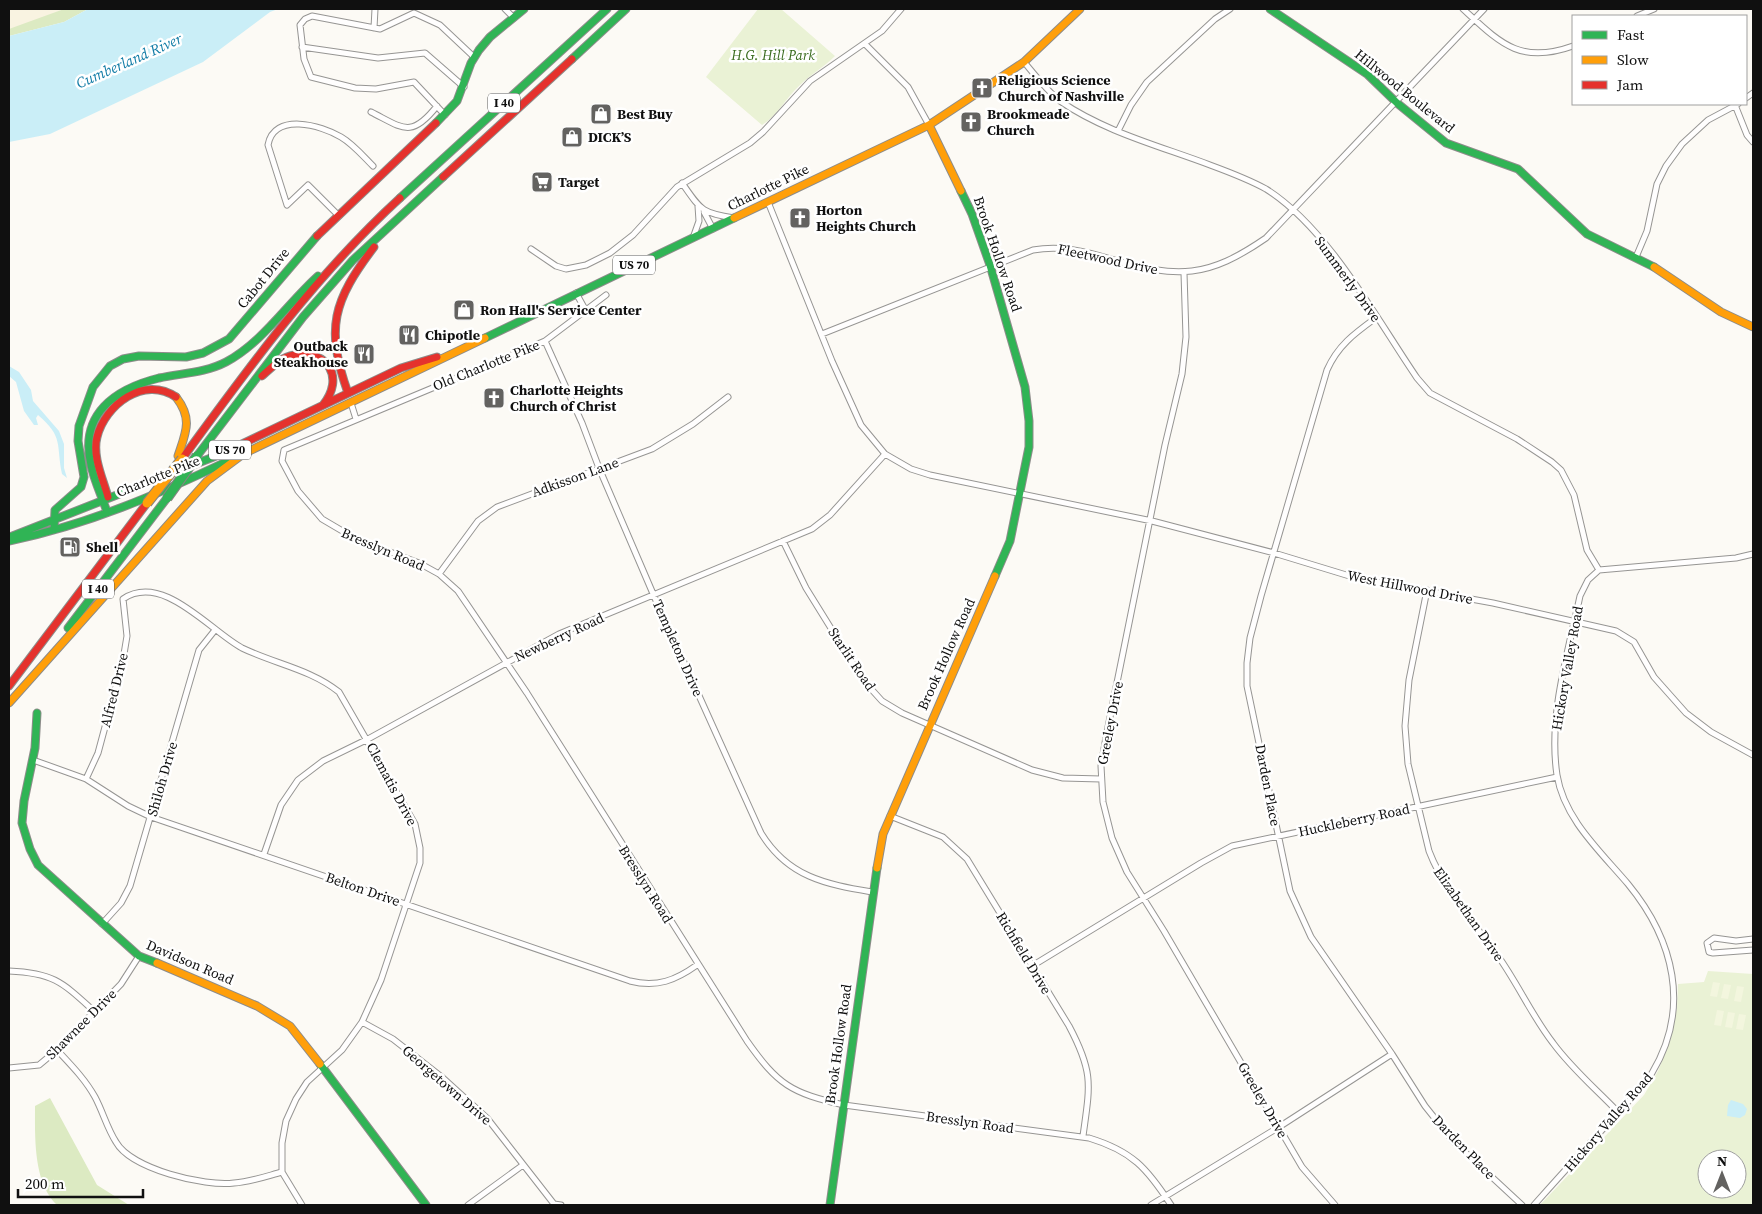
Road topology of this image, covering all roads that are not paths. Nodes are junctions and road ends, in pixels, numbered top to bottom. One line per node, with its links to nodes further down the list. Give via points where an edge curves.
1 (375, 9): 16 (street)
2 (505, 9): 14 (street)
3 (524, 9): 14 (main road, Cabot Drive)
4 (607, 9): 44 (main road, I 40)
5 (626, 9): 39 (main road, I 40)
6 (901, 9): 17 (street, via 882,31)
7 (1080, 9): 21 (main road, Charlotte Pike / US 70)
8 (1230, 9): 29 (street, via 1147,82)
9 (1270, 9): 23 (main road, Hillwood Boulevard, via 1367,74)
10 (1463, 9): 15 (street)
11 (1484, 9): 15 (street, Fleetwood Drive)
12 (1654, 9): 13 (street)
13 (1639, 15)
14 (514, 18): 20 (main road, Cabot Drive, via 487,40)
15 (1474, 19): 18 (street, via 1498,41 1515,49 1549,52); 23 (street, Fleetwood Drive)
16 (374, 28): 19 (street, via 312,16 300,24); 20 (street, via 380,29 414,13 440,25)
17 (864, 44): 28 (street, via 908,87); 32 (street, via 810,81 750,143)
18 (1572, 46)
19 (302, 47): 22 (street, via 378,58 425,53); 25 (street, via 311,77 355,88 376,89 414,82)
20 (474, 57): 22 (main road, Cabot Drive)
21 (1024, 62): 28 (main road, Charlotte Pike / US 70); 29 (street, Summerly Drive, via 1059,100)
22 (464, 87): 27 (main road, Cabot Drive, via 454,107)
23 (1397, 103): 36 (street, Fleetwood Drive); 43 (main road, Hillwood Boulevard, via 1446,143 1518,169 1577,227)
24 (1736, 105): 30 (street, via 1747,135); 43 (street, via 1708,120 1682,144 1666,166 1657,184 1647,231)
25 (437, 106): 26 (street, via 418,124 406,130); 27 (street)
26 (371, 112)
27 (445, 115): 37 (main road, Cabot Drive)
28 (929, 125): 33 (main road, Charlotte Pike / US 70); 45 (main road, Brook Hollow Road, via 972,214)
29 (1118, 131): 36 (street, Summerly Drive, via 1243,177 1267,190)
30 (1753, 142)
31 (373, 166): 37 (street, via 341,137 322,129 290,123 278,127 270,137 268,145 287,205 308,185)
32 (682, 183): 34 (street); 42 (street, via 633,235 599,259 566,269)
33 (768, 202): 38 (main road, Charlotte Pike / US 70); 52 (street)
34 (698, 206): 35 (street); 41 (street)
35 (703, 210): 38 (street); 40 (street)
36 (1292, 212): 46 (street, Fleetwood Drive, via 1266,238 1236,259); 50 (street, Summerly Drive, via 1319,238)
37 (338, 216): 68 (main road, Cabot Drive, via 310,242 229,339 186,357 139,356 110,366 93,387 79,426 84,477 81,487 55,510)
38 (736, 218): 40 (main road, Charlotte Pike / US 70)
39 (396, 219): 55 (main road, I 40, via 353,260 309,310); 56 (main road, via 352,276 336,312 337,367)
40 (713, 229): 41 (main road, Charlotte Pike / US 70)
41 (693, 238): 47 (main road, Charlotte Pike / US 70)
42 (531, 249)
43 (1636, 257): 51 (main road, Hillwood Boulevard, via 1721,312)
44 (335, 261): 63 (main road, I 40); 66 (main road, via 240,354 206,369 140,382 103,404 88,437 90,461)
45 (990, 265): 46 (street, Fleetwood Drive, via 1032,250 1056,247 1143,268); 52 (street, Fleetwood Drive); 65 (main road, Brook Hollow Road, via 1028,402 1029,447)
46 (1184, 273): 69 (street, Greeley Drive, via 1186,337 1183,366)
47 (576, 293): 49 (street); 54 (main road, Charlotte Pike / US 70)
48 (606, 294): 49 (street, Old Charlotte Pike)
49 (586, 310): 53 (street, Old Charlotte Pike)
50 (1377, 317): 73 (street, Darden Place, via 1347,339 1334,354 1327,370); 75 (street, Summerly Drive, via 1430,393 1517,438 1550,459 1560,470 1574,495 1588,550)
51 (1753, 327)
52 (822, 334): 62 (street, via 861,425)
53 (545, 341): 60 (street, Old Charlotte Pike); 64 (street, Templeton Drive)
54 (446, 355): 56 (main road, Charlotte Pike / US 70, via 400,368); 58 (main road, Charlotte Pike / US 70, via 424,369)
55 (250, 386): 59 (main road, via 286,358 301,354 316,356 329,366 335,385 332,397); 83 (main road, I 40, bridge)
56 (348, 393): 58 (main road); 59 (main road, Charlotte Pike / US 70)
57 (728, 397): 64 (street, Adkisson Lane, via 652,449)
58 (351, 403): 60 (street); 61 (main road, Charlotte Pike / US 70)
59 (323, 405): 66 (main road, Charlotte Pike / US 70, via 203,463)
60 (356, 419): 76 (street, Bresslyn Road, via 284,450 282,461 292,481 308,505 334,528)
61 (246, 452): 67 (main road, Charlotte Pike / US 70); 83 (main road, via 207,481)
62 (885, 454): 65 (street, West Hillwood Drive, via 911,469 930,475); 72 (street, Newberry Road, via 819,524)
63 (179, 460): 66 (main road, via 187,433 188,417 184,404 173,393 152,389 133,392 116,403 104,417 96,437); 84 (main road, I 40, bridge)
64 (599, 468): 76 (street, Adkisson Lane, via 492,510 478,521); 78 (street, Templeton Drive)
65 (1021, 493): 69 (street, West Hillwood Drive); 87 (main road, Brook Hollow Road, via 1010,541)
66 (107, 501): 67 (main road); 68 (main road, Charlotte Pike / US 70)
67 (110, 511): 70 (main road, Charlotte Pike / US 70)
68 (54, 520): 70 (main road); 71 (main road, Charlotte Pike / US 70)
69 (1152, 521): 73 (street, West Hillwood Drive); 93 (street, Greeley Drive, via 1106,737)
70 (54, 530): 71 (main road, Charlotte Pike / US 70)
71 (9, 539)
72 (783, 542): 78 (street, Newberry Road); 87 (street, Starlit Road, via 806,588 869,688 891,708)
73 (1274, 553): 77 (street, West Hillwood Drive, via 1356,578); 97 (street, Darden Place, via 1250,638 1247,686)
74 (1753, 554): 75 (street)
75 (1599, 570): 80 (street, Hickory Valley Road, via 1588,580 1580,596)
76 (439, 574): 82 (street, Bresslyn Road, via 458,591)
77 (1427, 590): 80 (street, West Hillwood Drive); 94 (street, Elizabethan Drive, via 1406,703 1408,764)
78 (654, 596): 82 (street, Newberry Road, via 559,634); 99 (street, Templeton Drive, via 756,823 770,847 790,866 810,878)
79 (123, 599): 81 (street, Clematis Drive, via 133,592 166,597 201,616); 92 (street, Alfred Drive, via 127,636 123,660 98,753)
80 (1575, 620): 89 (street, West Hillwood Drive, via 1616,630 1634,642 1654,677 1686,713 1711,732); 91 (street, Hickory Valley Road, via 1557,713)
81 (215, 630): 88 (street, Clematis Drive, via 243,648 323,680 339,692); 96 (street, Shiloh Drive, via 199,650)
82 (505, 662): 88 (street, Newberry Road); 106 (street, Bresslyn Road)
83 (28, 680): 85 (main road, I 40)
84 (9, 686)
85 (9, 703)
86 (37, 713): 90 (main road, Davidson Road)
87 (930, 725): 93 (street, Starlit Road, via 1032,770 1063,778); 95 (main road, Brook Hollow Road)
88 (368, 739): 98 (street, Newberry Road, via 323,761 298,780 281,805); 101 (street, Clematis Drive, via 418,835 420,863)
89 (1753, 755)
90 (33, 760): 92 (street, Belton Drive); 102 (main road, Davidson Road, via 22,803 22,826 28,848 38,865)
91 (1557, 777): 94 (street, Huckleberry Road); 116 (street, Hickory Valley Road, via 1576,822 1654,919 1674,982 1673,1008 1666,1041 1652,1073)
92 (86, 779): 96 (street, Belton Drive, via 101,791)
93 (1101, 780): 100 (street, Greeley Drive, via 1112,838)
94 (1419, 806): 97 (street, Huckleberry Road); 116 (street, Elizabethan Drive, via 1429,852 1454,895 1515,981 1553,1044)
95 (890, 816): 99 (main road, Brook Hollow Road, via 883,834); 107 (street, Richfield Drive, via 943,837 967,859)
96 (151, 817): 98 (street, Belton Drive); 102 (street, Shiloh Drive, via 130,886 121,903)
97 (1277, 836): 100 (street, Huckleberry Road, via 1222,851); 112 (street, Darden Place, via 1290,891 1312,937)
98 (264, 854): 101 (street, Belton Drive)
99 (872, 892): 115 (main road, Brook Hollow Road)
100 (1142, 898): 107 (street, Huckleberry Road); 117 (street, Greeley Drive)
101 (408, 904): 106 (street, Belton Drive, via 640,984 662,984); 110 (street, Clematis Drive)
102 (101, 924): 105 (main road, Davidson Road)
103 (1753, 939): 104 (street, via 1714,938 1707,943 1709,952 1713,953)
104 (1753, 950)
105 (139, 956): 109 (street, Shawnee Drive, via 121,984); 114 (main road, Davidson Road, via 272,1014 290,1026)
106 (698, 965): 115 (street, Bresslyn Road, via 746,1041 773,1075 801,1094)
107 (1032, 966): 118 (street, Richfield Drive, via 1069,1026 1086,1063 1089,1092)
108 (9, 970): 109 (street, via 44,974)
109 (94, 1012): 111 (street, Shawnee Drive)
110 (362, 1022): 114 (street, Clematis Drive); 119 (street, Georgetown Drive, via 393,1039 443,1078 487,1118)
111 (57, 1050): 113 (street, Shawnee Drive, via 39,1065); 120 (street, via 83,1078 116,1143 129,1158 143,1165 213,1184 234,1183)
112 (1392, 1054): 117 (street); 130 (street, Darden Place, via 1421,1101 1454,1141)
113 (9, 1068)
114 (324, 1068): 120 (street, Clematis Drive, via 307,1082 290,1112 282,1143); 123 (main road, Davidson Road)
115 (844, 1105): 118 (street, Bresslyn Road); 126 (main road, Brook Hollow Road)
116 (1618, 1112): 131 (street, Hickory Valley Road)
117 (1279, 1127): 121 (street); 129 (street, Greeley Drive, via 1302,1167)
118 (1083, 1136): 121 (street, Bresslyn Road, via 1126,1152 1152,1176)
119 (523, 1165): 124 (street); 125 (street, Georgetown Drive, via 554,1204)
120 (282, 1172): 122 (street)
121 (1165, 1197): 127 (street); 128 (street, Bresslyn Road)
122 (302, 1205)
123 (426, 1205)
124 (468, 1205)
125 (561, 1205)
126 (830, 1205)
127 (1151, 1205)
128 (1170, 1205)
129 (1335, 1205)
130 (1522, 1205)
131 (1534, 1205)

